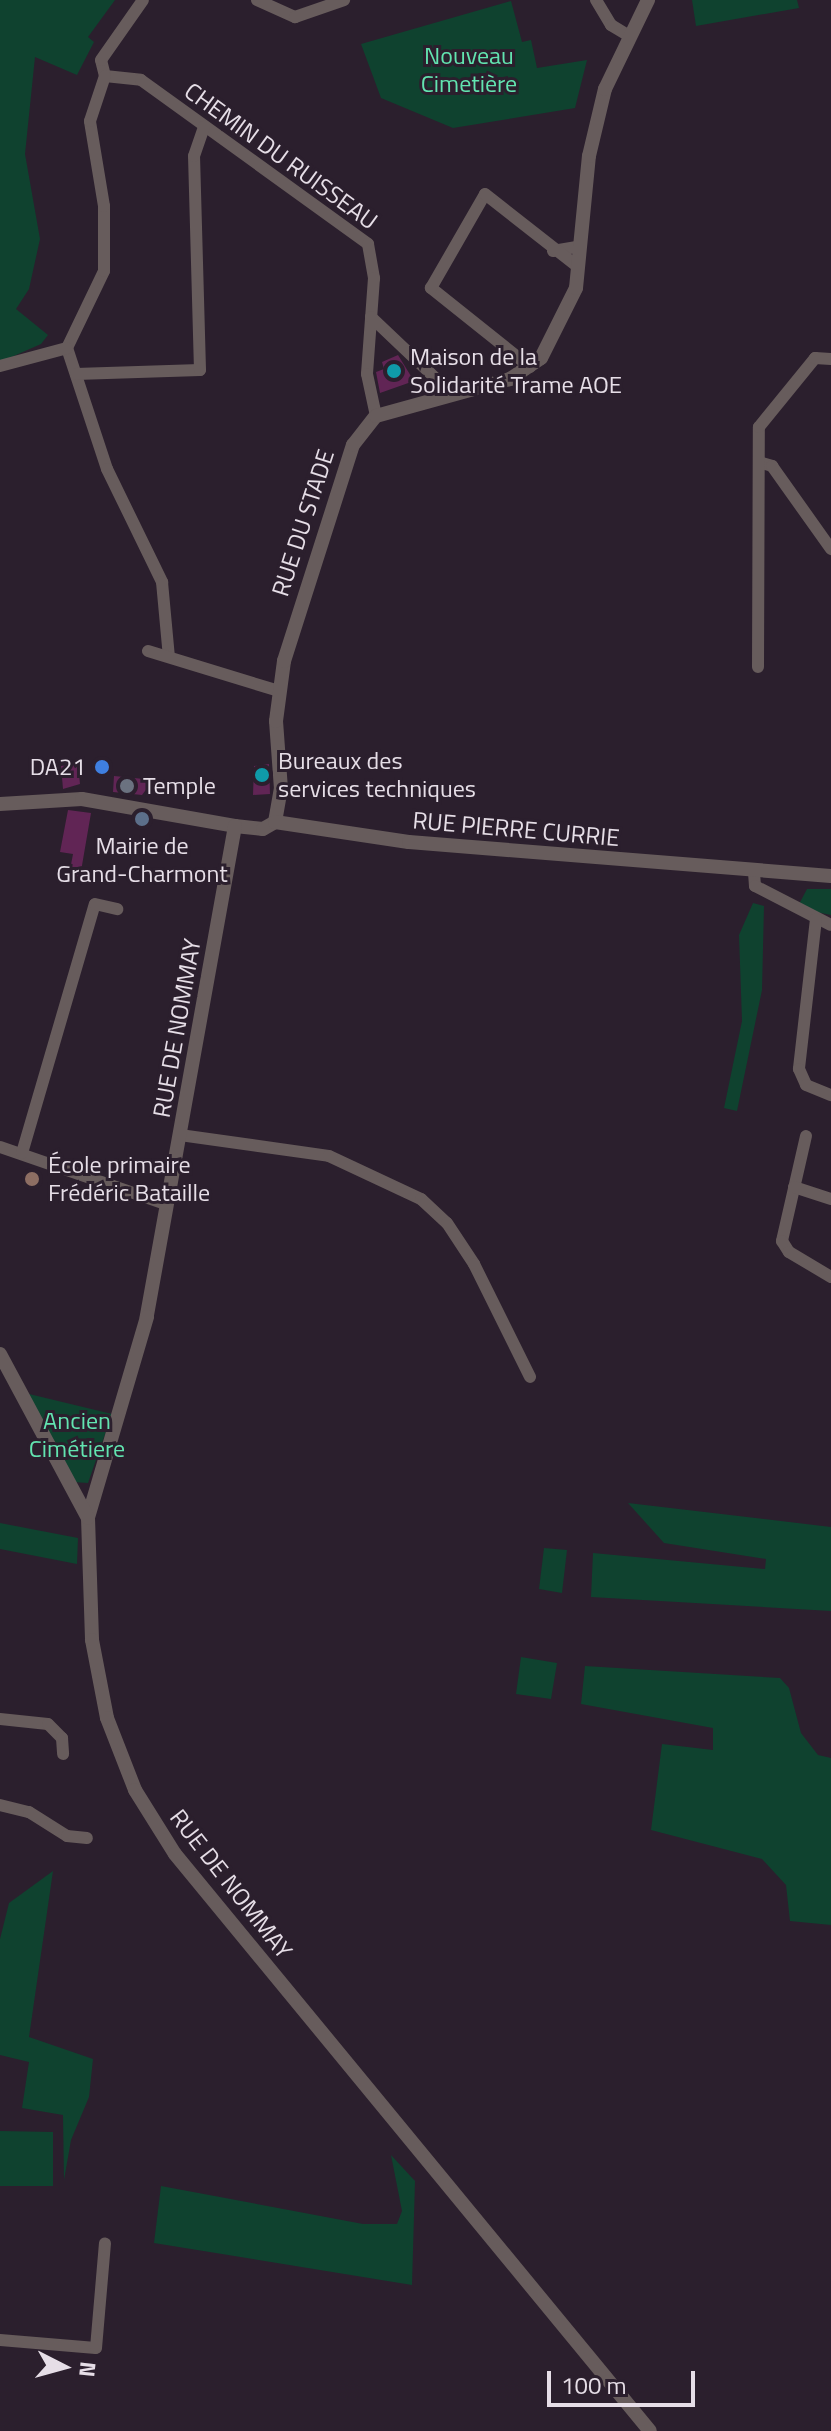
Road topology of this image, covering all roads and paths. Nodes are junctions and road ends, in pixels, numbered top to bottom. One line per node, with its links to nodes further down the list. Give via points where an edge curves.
1 (143, 0): 7 (street, via 101,60)
2 (257, 0): 3 (street, via 295,17)
3 (344, 0)
4 (596, 0): 6 (street, via 606,20)
5 (648, 0): 6 (street)
6 (629, 36): 9 (street, via 594,130)
7 (105, 76): 8 (street, CHEMIN DU RUISSEAU, via 134,77); 13 (street, via 90,121 104,206 104,271)
8 (204, 127): 12 (street, CHEMIN DU RUISSEAU, via 368,244); 17 (street, via 194,156 200,370)
9 (580, 246): 10 (street); 11 (street)
10 (553, 251): 11 (street); 16 (street, via 485,194 431,288)
11 (578, 267): 16 (street, via 572,305)
12 (371, 317): 18 (street); 19 (street, CHEMIN DU RUISSEAU, via 367,374)
13 (67, 348): 15 (street); 17 (street)
14 (831, 359): 20 (street, via 815,358 759,427)
15 (0, 366)
16 (530, 367): 18 (street, via 510,379)
17 (76, 374): 23 (street, via 107,469 162,582)
18 (452, 394): 19 (street)
19 (376, 416): 25 (street, RUE DU STADE, via 342,469 303,591)
20 (759, 462): 21 (street, via 772,466); 24 (street)
21 (831, 549)
22 (148, 651): 23 (street)
23 (169, 657): 25 (street)
24 (758, 667)
25 (279, 691): 27 (street, RUE DU STADE, via 281,789)
26 (0, 804): 28 (street, RUE PIERRE CURRIE, via 101,800)
27 (275, 822): 28 (street, RUE PIERRE CURRIE, via 263,829); 29 (street, RUE PIERRE CURRIE, via 409,842)
28 (235, 826): 35 (street, RUE DE NOMMAY)
29 (754, 872): 30 (street, RUE PIERRE CURRIE); 32 (street, via 755,886)
30 (831, 876)
31 (117, 909): 38 (street, via 95,904)
32 (816, 919): 33 (street); 34 (street, via 799,1069 806,1085)
33 (831, 925)
34 (831, 1095)
35 (180, 1135): 41 (street, RUE DE NOMMAY); 44 (street, via 329,1156 421,1199 447,1223 474,1264)
36 (806, 1136): 39 (street)
37 (0, 1147): 38 (street)
38 (22, 1153): 41 (street)
39 (794, 1187): 40 (street); 42 (street, via 782,1241)
40 (831, 1199)
41 (166, 1204): 45 (street, RUE DE NOMMAY, via 147,1317)
42 (831, 1277)
43 (0, 1354): 45 (street)
44 (530, 1377)
45 (88, 1518): 52 (street, RUE DE NOMMAY, via 88,1589 99,1688 116,1745 146,1809 189,1872)
46 (0, 1719): 47 (street, via 48,1724 62,1738)
47 (63, 1754)
48 (0, 1805): 49 (street, via 29,1812 75,1839)
49 (87, 1838)
50 (105, 2243): 51 (street, via 96,2348)
51 (0, 2340)
52 (650, 2431)

